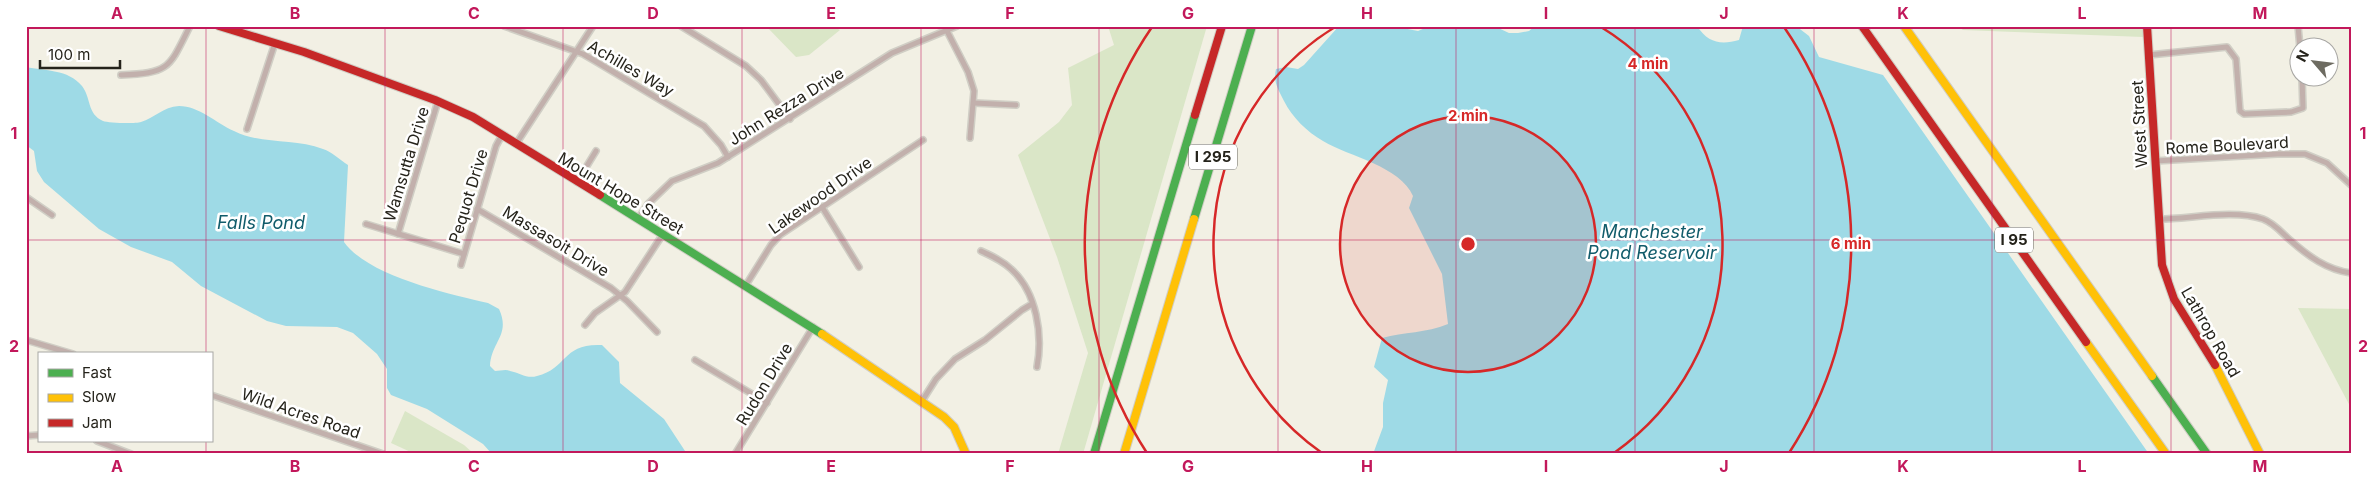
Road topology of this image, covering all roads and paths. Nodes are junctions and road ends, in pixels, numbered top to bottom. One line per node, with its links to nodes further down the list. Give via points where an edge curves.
1 (190, 26): 16 (street, via 172,62 165,68)
2 (219, 26): 13 (main road, Mount Hope Street)
3 (504, 26): 14 (street, Achilles Way)
4 (593, 26): 14 (street)
5 (681, 26): 21 (street, via 746,66 762,81)
6 (957, 26): 12 (street, John Rezza Drive)
7 (1222, 26): 64 (main road, I 295)
8 (1252, 26): 65 (main road, I 295)
9 (1862, 26): 66 (main road, I 95)
10 (1904, 26): 67 (main road, I 95)
11 (2147, 26): 15 (main road, West Street)
12 (947, 31): 19 (street, via 971,80); 21 (street, John Rezza Drive, via 892,53)
13 (275, 43): 18 (main road, Mount Hope Street); 22 (street)
14 (575, 51): 26 (street); 28 (street, Achilles Way, via 704,126)
15 (2149, 55): 17 (street, via 2227,47 2236,59 2240,111 2244,114 2291,112 2303,108); 29 (main road, West Street)
16 (122, 76)
17 (2302, 88)
18 (438, 101): 23 (main road, Mount Hope Street); 39 (street, Wamsutta Drive)
19 (974, 103): 20 (street); 24 (street)
20 (1016, 105)
21 (790, 119): 28 (street, John Rezza Drive)
22 (246, 129)
23 (502, 135): 26 (main road, Mount Hope Street); 34 (street, Pequot Drive)
24 (970, 138)
25 (923, 140): 33 (street, Lakewood Drive)
26 (516, 144): 30 (main road, Mount Hope Street)
27 (596, 151): 30 (street)
28 (728, 157): 36 (street, John Rezza Drive, via 672,181 648,204)
29 (2155, 161): 31 (street, Rome Boulevard, via 2305,154 2327,163); 37 (main road, West Street)
30 (577, 182): 36 (main road, Mount Hope Street)
31 (2351, 184)
32 (26, 196): 35 (street)
33 (822, 207): 44 (street); 46 (street, Lakewood Drive, via 771,244)
34 (477, 209): 42 (street, Pequot Drive); 47 (street, Massasoit Drive)
35 (52, 215)
36 (638, 219): 40 (main road, Mount Hope Street)
37 (2159, 219): 45 (street, via 2231,215 2264,220 2311,258); 68 (main road, Lathrop Road, via 2162,265 2168,285 2210,354)
38 (366, 224): 39 (street)
39 (398, 234): 42 (street)
40 (663, 234): 46 (main road, Mount Hope Street); 47 (street, via 636,278)
41 (981, 251): 48 (street, via 1016,274)
42 (464, 254): 43 (street, Pequot Drive)
43 (461, 265)
44 (859, 267)
45 (2351, 273)
46 (746, 284): 50 (main road, Mount Hope Street)
47 (621, 295): 49 (street, via 595,313); 51 (street, Massasoit Drive)
48 (1032, 304): 55 (street, via 1040,332); 57 (street, via 955,358)
49 (585, 325)
50 (813, 327): 57 (main road, Mount Hope Street); 58 (street, Rudon Drive)
51 (657, 332)
52 (26, 340): 53 (street)
53 (66, 352)
54 (695, 360): 58 (street)
55 (1037, 367)
56 (212, 395): 61 (street, Wild Acres Road)
57 (922, 401): 63 (main road, Mount Hope Street, via 954,427)
58 (766, 403): 62 (street, Rudon Drive)
59 (100, 442): 60 (street)
60 (131, 454)
61 (383, 454)
62 (735, 454)
63 (966, 454)
64 (1094, 454)
65 (1124, 454)
66 (2166, 454)
67 (2207, 454)
68 (2260, 454)

